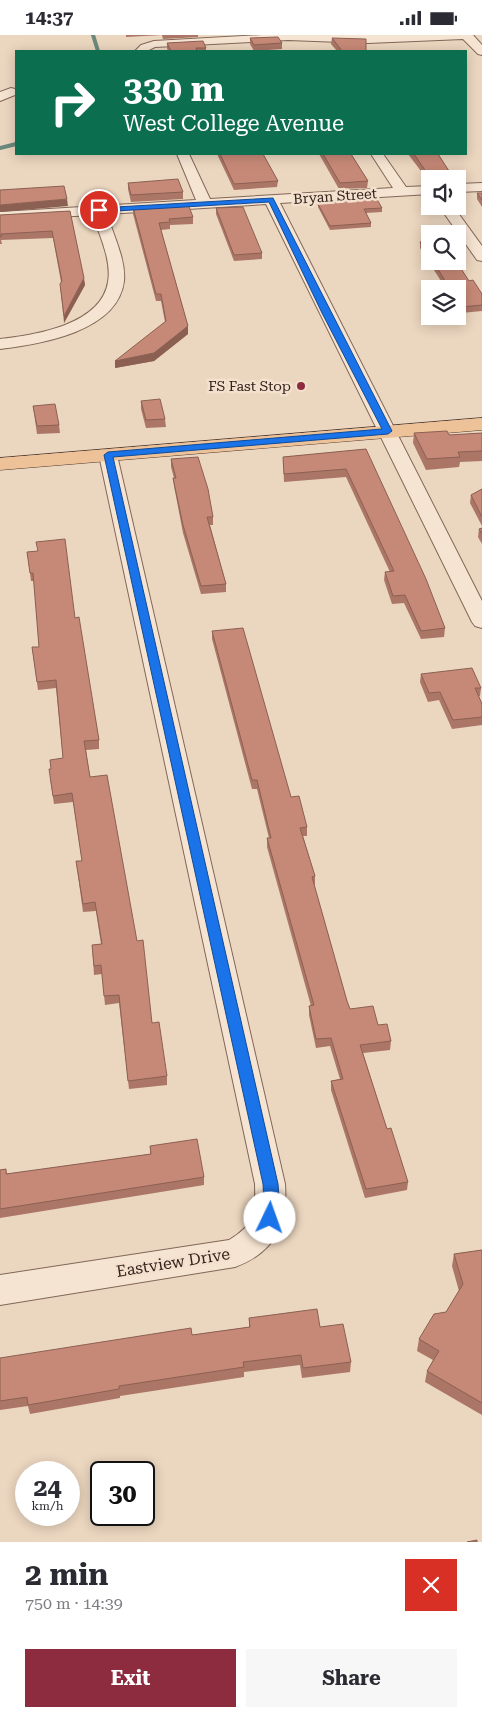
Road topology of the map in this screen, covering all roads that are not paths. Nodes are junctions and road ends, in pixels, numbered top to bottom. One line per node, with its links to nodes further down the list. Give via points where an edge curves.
1 (467, 35): 2 (street, via 368,41); 5 (street)
2 (298, 36): 3 (street, via 167,43); 4 (street)
3 (143, 49)
4 (307, 50)
5 (482, 52)
6 (183, 155): 13 (street)
7 (377, 155): 11 (street)
8 (482, 187): 9 (street)
9 (466, 188)
10 (421, 191): 11 (street, Bryan Street)
11 (402, 192): 12 (street, Bryan Street)
12 (271, 200): 13 (street, Bryan Street); 20 (street)
13 (205, 204): 14 (street, Bryan Street)
14 (99, 210): 16 (street, Bryan Street); 18 (street, via 116,273 114,291 108,301 83,323 58,333)
15 (452, 215): 17 (street)
16 (0, 217)
17 (482, 257)
18 (0, 344)
19 (482, 424): 20 (main road)
20 (388, 431): 21 (main road); 23 (street)
21 (108, 455): 22 (main road); 24 (street, Eastview Drive, via 270,1184 272,1205 262,1233 235,1253)
22 (0, 464)
23 (482, 622)
24 (0, 1289)

